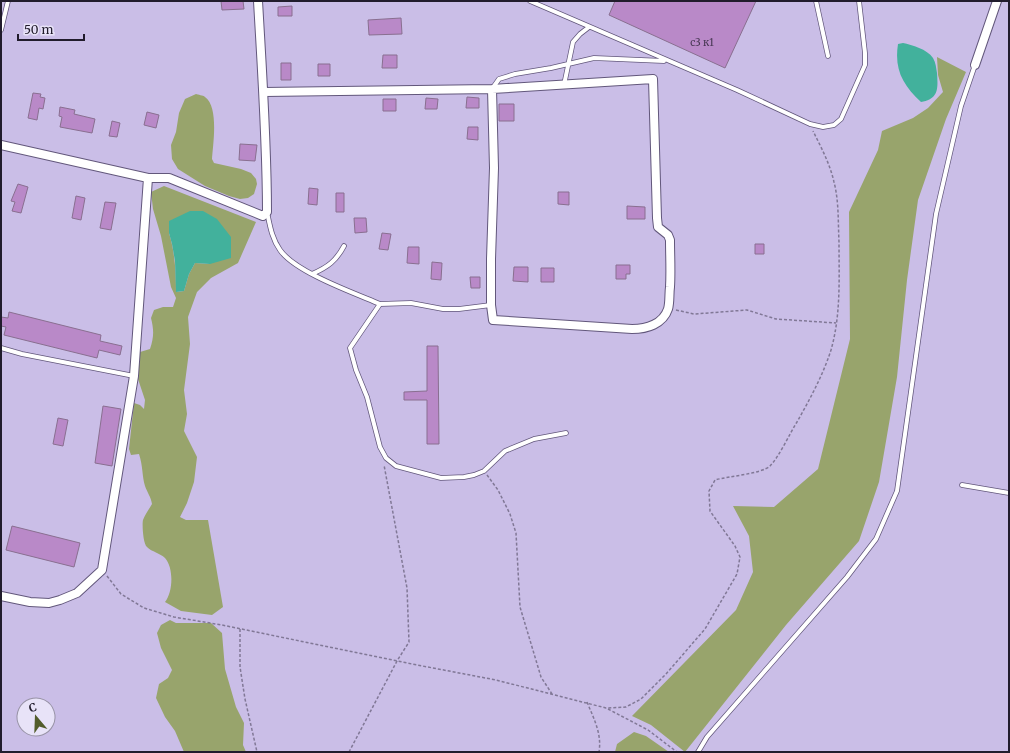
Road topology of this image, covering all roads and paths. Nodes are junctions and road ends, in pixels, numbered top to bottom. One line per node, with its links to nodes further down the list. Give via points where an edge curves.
1 (8, 1): 8 (lane)
2 (258, 1): 15 (street)
3 (530, 1): 7 (lane)
4 (816, 1): 9 (lane)
5 (859, 1): 16 (lane, via 865,65 841,119 834,125 823,127)
6 (998, 1): 12 (street)
7 (590, 27): 10 (lane); 11 (lane, via 572,42)
8 (1, 30)
9 (828, 56)
10 (670, 62): 11 (lane, via 594,58); 16 (lane)
11 (568, 64): 13 (lane); 14 (lane, via 499,79)
12 (975, 65): 44 (lane, via 961,106 936,214 897,491 876,539 847,577 707,736)
13 (564, 85): 14 (street); 24 (street, via 654,79 657,218 658,227 670,240 671,276)
14 (492, 89): 15 (street); 23 (street, via 494,168)
15 (264, 92): 19 (street)
16 (810, 124): 25 (path, via 824,152 838,202 840,293)
17 (1, 145): 18 (street)
18 (148, 178): 19 (street, via 169,178 263,216); 27 (street)
19 (267, 212): 21 (lane, via 273,239 280,251 294,264)
20 (344, 246): 21 (lane, via 338,257 326,268)
21 (312, 274): 22 (lane)
22 (380, 304): 23 (lane, via 411,303 443,309); 30 (lane, via 350,348 367,396 380,447 386,458 396,466 441,478 464,477)
23 (491, 305): 24 (street, via 494,320 632,329 643,329 655,324)
24 (668, 308): 25 (path, via 694,314 747,310 776,319)
25 (836, 323): 39 (path, via 822,373 777,457 770,466 761,471 715,480 709,491 710,511 740,557 737,574 704,629 666,674 641,699 626,707)
26 (1, 348): 27 (lane)
27 (134, 376): 33 (street)
28 (566, 433): 30 (lane, via 534,439 505,451)
29 (383, 462): 36 (path, via 407,588 409,642)
30 (484, 471): 37 (path, via 498,490 516,533 520,607 541,677)
31 (962, 485): 32 (lane)
32 (1009, 493)
33 (102, 570): 34 (street, via 77,593 49,603); 35 (path, via 122,594 144,608 174,617)
34 (1, 596)
35 (240, 629): 36 (path); 40 (path, via 240,667)
36 (397, 661): 37 (path, via 496,680); 41 (path)
37 (552, 694): 38 (path)
38 (587, 702): 39 (path); 42 (path, via 598,728)
39 (606, 708): 43 (path, via 648,730)
40 (257, 752)
41 (349, 752)
42 (599, 752)
43 (677, 752)
44 (698, 752)

